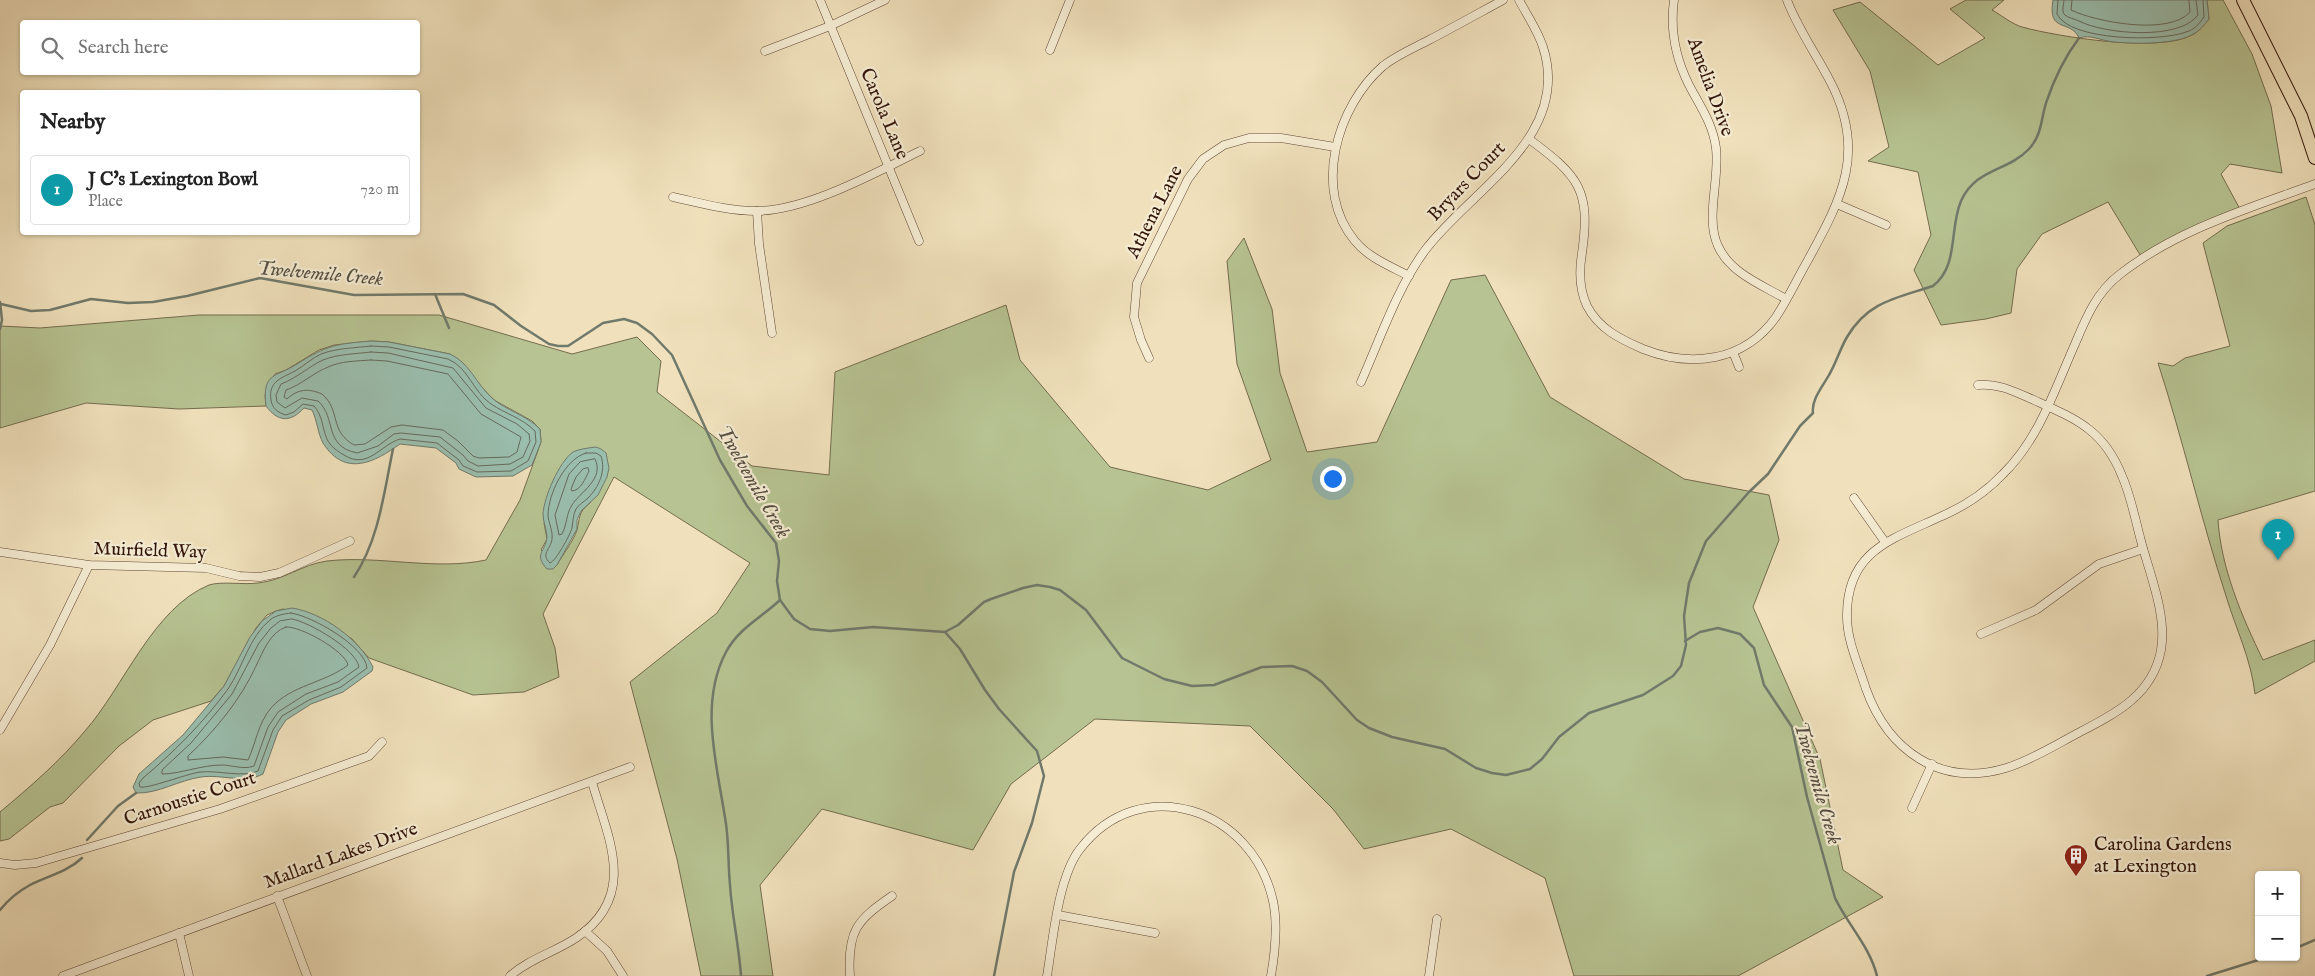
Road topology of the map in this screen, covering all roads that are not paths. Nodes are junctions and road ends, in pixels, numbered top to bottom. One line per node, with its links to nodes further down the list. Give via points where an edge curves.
1 (820, 0): 9 (street, Carola Lane)
2 (885, 0): 9 (street)
3 (1070, 0): 10 (street)
4 (1504, 0): 13 (street, via 1401,55 1372,76 1347,112)
5 (1519, 0): 12 (street, Bryars Court, via 1543,47 1548,79 1540,120)
6 (1674, 0): 24 (street, Amelia Drive, via 1677,53 1709,122 1716,146 1717,180 1712,222 1715,239 1733,266)
7 (1788, 0): 19 (street, via 1843,112 1847,163)
8 (2243, 0): 15 (main road, via 2301,116)
9 (830, 26): 11 (street); 16 (street, Carola Lane)
10 (1050, 50)
11 (766, 51)
12 (1529, 139): 23 (street, Bryars Court, via 1438,235); 26 (street, via 1563,165 1581,193 1586,218 1580,282 1587,306 1602,326 1623,340 1675,359 1708,359)
13 (1336, 147): 23 (street, via 1336,200 1344,225 1367,252); 27 (street, Athena Lane, via 1281,138 1249,138 1224,145 1203,159 1188,180 1137,283 1135,325)
14 (920, 151): 16 (street)
15 (2315, 158)
16 (889, 166): 20 (street, via 812,200); 22 (street, Carola Lane)
17 (2315, 184): 31 (street, via 2181,237 2120,274 2092,306)
18 (673, 197): 20 (street, via 721,208)
19 (1838, 204): 21 (street); 24 (street)
20 (757, 211): 25 (street)
21 (1886, 225)
22 (919, 241)
23 (1409, 276): 29 (street, Bryars Court)
24 (1786, 299): 26 (street, via 1765,330)
25 (772, 333)
26 (1733, 352): 28 (street)
27 (1149, 358)
28 (1739, 367)
29 (1361, 382)
30 (1978, 385): 31 (street, via 2001,386)
31 (2048, 406): 34 (street, via 2029,443 1995,483 1959,508); 35 (street, via 2088,428 2110,452 2125,482)
32 (1854, 498): 34 (street)
33 (350, 540): 37 (street, Muirfield Way, via 279,573 260,577 206,568)
34 (1885, 542): 41 (street, via 1868,556 1854,580 1847,606 1848,628 1879,719 1900,744)
35 (2143, 549): 38 (street, via 2099,564 2036,610); 41 (street, via 2161,619 2162,641 2156,667 2136,698 2110,716 2013,766 1969,773)
36 (0, 552): 37 (street, Muirfield Way)
37 (89, 565): 39 (street, via 50,644)
38 (1982, 634)
39 (0, 730)
40 (382, 742): 45 (street, Carnoustie Court, via 369,756 220,809 36,863 15,865)
41 (1932, 764): 44 (street)
42 (630, 767): 43 (street, Mallard Lakes Drive)
43 (592, 782): 46 (street, Mallard Lakes Drive); 50 (street, via 614,858 615,876 605,906)
44 (1912, 808)
45 (0, 862)
46 (277, 896): 51 (street, Mallard Lakes Drive); 55 (street)
47 (892, 896): 58 (street, via 868,912 852,935)
48 (1058, 915): 52 (street); 59 (street); 60 (street, via 1069,867 1079,850 1117,817 1155,806 1202,812 1242,841 1268,883 1274,901 1275,920)
49 (1437, 918): 61 (street)
50 (585, 931): 56 (street); 57 (street, via 607,951)
51 (179, 933): 53 (street, Mallard Lakes Drive); 54 (street)
52 (1155, 933)
53 (63, 976)
54 (189, 976)
55 (307, 976)
56 (510, 976)
57 (624, 976)
58 (850, 976)
59 (1047, 976)
60 (1272, 976)
61 (1429, 976)

